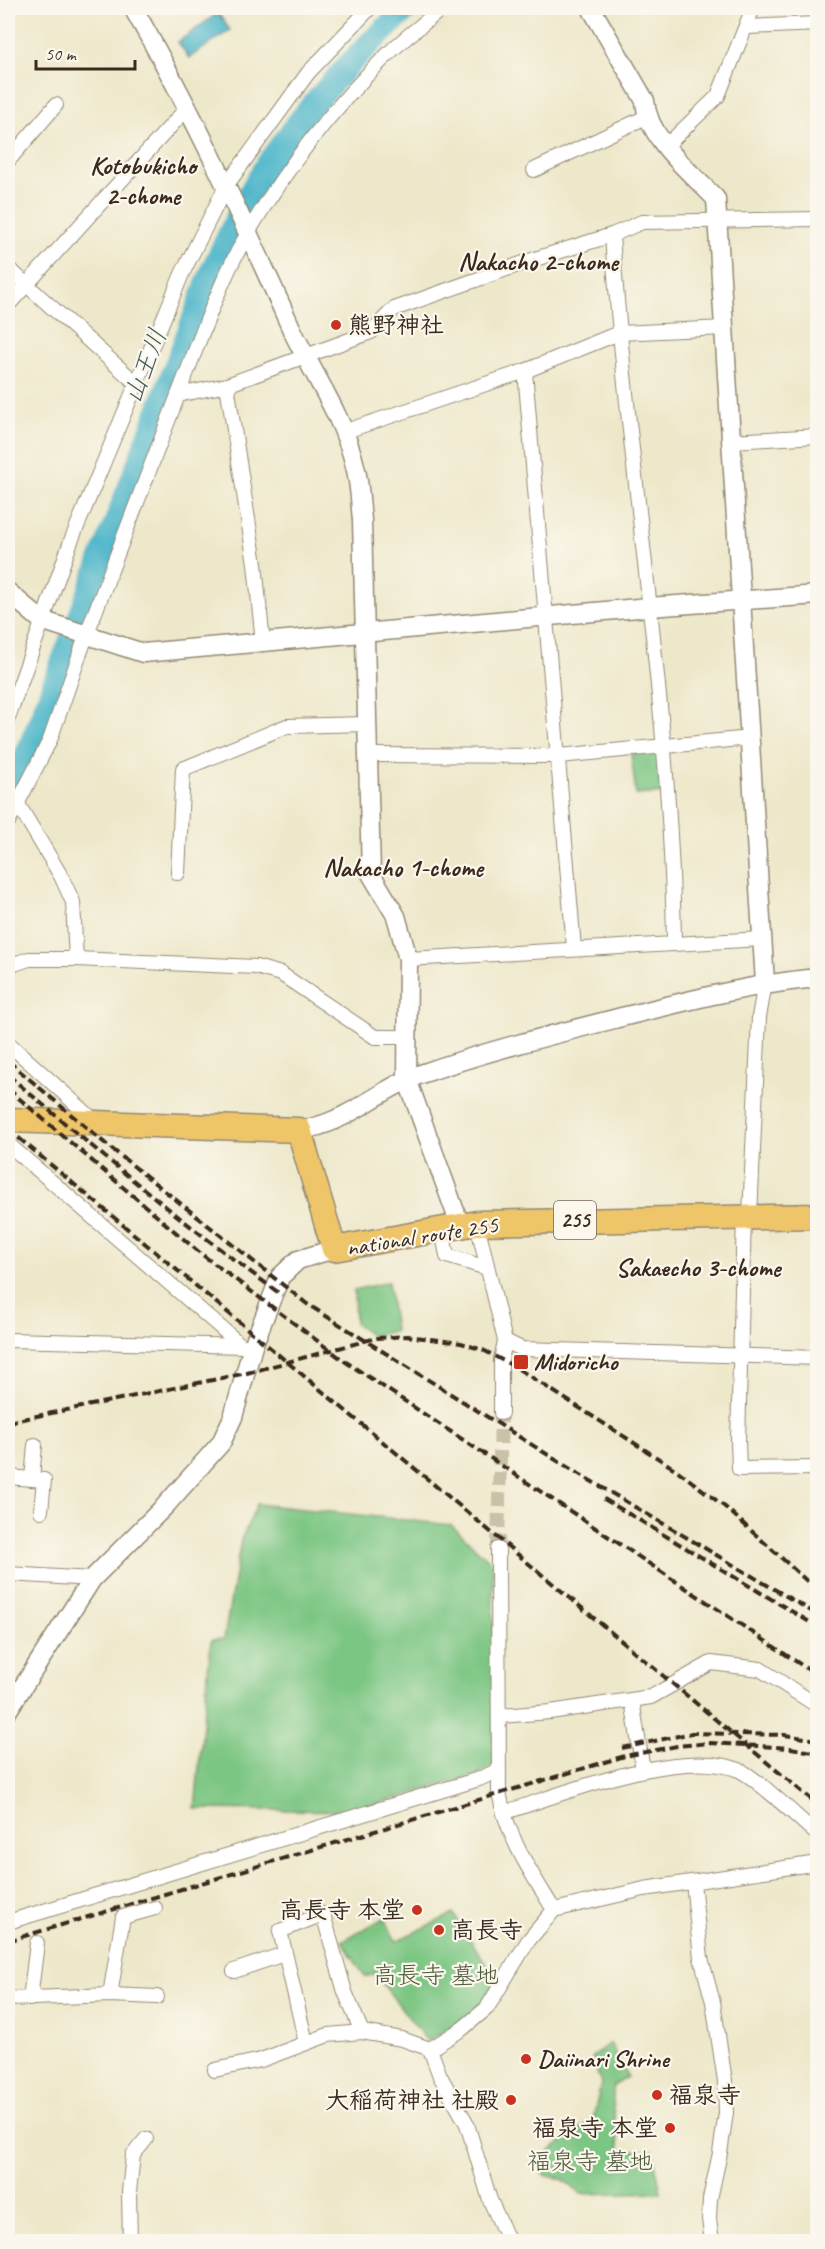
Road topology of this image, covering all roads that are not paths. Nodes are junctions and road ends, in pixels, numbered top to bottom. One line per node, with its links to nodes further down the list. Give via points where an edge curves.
1 (133, 8): 9 (street)
2 (370, 8): 14 (street, via 308,73)
3 (442, 8): 17 (street, via 387,55 333,114 286,172)
4 (591, 8): 10 (street, via 645,102)
5 (753, 8): 7 (street)
6 (818, 24): 7 (street)
7 (746, 27): 11 (street, via 718,96)
8 (56, 105): 12 (street)
9 (188, 107): 14 (street); 20 (street)
10 (646, 117): 11 (street); 13 (street)
11 (666, 146): 16 (street, via 716,199)
12 (8, 161)
13 (534, 170)
14 (226, 186): 17 (street); 26 (street, via 182,274)
15 (818, 219): 16 (street)
16 (719, 220): 18 (street, via 642,222); 22 (street)
17 (248, 232): 24 (street); 28 (street, via 224,280)
18 (612, 235): 23 (street); 24 (street, via 394,309 370,332)
19 (8, 268): 20 (street)
20 (26, 284): 21 (street); 26 (street)
21 (8, 305)
22 (725, 328): 23 (street); 31 (street)
23 (619, 333): 25 (street); 35 (street)
24 (304, 355): 27 (street); 29 (street)
25 (525, 371): 29 (street); 36 (street)
26 (137, 384): 37 (street)
27 (227, 386): 28 (street); 40 (street, via 255,564)
28 (178, 395): 39 (street)
29 (343, 432): 38 (street, via 359,488)
30 (818, 436): 31 (street)
31 (732, 441): 34 (street)
32 (8, 592): 37 (street)
33 (818, 595): 34 (street)
34 (742, 601): 35 (street); 43 (street)
35 (649, 608): 36 (street); 44 (street)
36 (546, 617): 38 (street); 46 (street)
37 (41, 620): 39 (street); 41 (street)
38 (363, 634): 40 (street); 42 (street)
39 (86, 636): 40 (street, via 143,653); 47 (street, via 50,740)
40 (263, 643)
41 (8, 718)
42 (366, 723): 45 (street); 49 (street, via 287,726 183,769)
43 (751, 738): 44 (street); 50 (street)
44 (662, 747): 46 (street); 51 (street, via 670,808)
45 (366, 755): 46 (street); 54 (street, via 371,874 396,916)
46 (558, 756): 52 (street)
47 (18, 804): 48 (street); 53 (street, via 73,902)
48 (8, 822)
49 (178, 873)
50 (762, 939): 51 (street); 57 (street)
51 (674, 944): 52 (street)
52 (574, 948): 54 (street)
53 (76, 958): 55 (street, via 29,959); 58 (street, via 256,967 281,974 375,1037)
54 (408, 959): 58 (street)
55 (8, 966)
56 (818, 978): 57 (street)
57 (765, 983): 60 (street, via 570,1030); 65 (street, via 759,1017)
58 (408, 1037): 60 (street)
59 (8, 1043): 62 (street)
60 (407, 1078): 63 (street, via 338,1120); 67 (street)
61 (8, 1120): 62 (highway)
62 (97, 1123): 63 (highway)
63 (299, 1130): 68 (highway, national route 255)
64 (8, 1144): 72 (street)
65 (747, 1216): 66 (highway, national route 255 / 255); 67 (highway, national route 255 / 255); 73 (street)
66 (818, 1216)
67 (459, 1226): 68 (highway, national route 255 / 255); 69 (street); 69 (street, via 447,1256)
68 (334, 1250): 72 (street, via 298,1260 280,1277)
69 (487, 1268): 71 (street)
70 (8, 1340): 72 (street)
71 (505, 1341): 73 (street, via 522,1349); 75 (street)
72 (248, 1346): 83 (street, via 243,1388 221,1443)
73 (740, 1357): 74 (street); 77 (street, via 740,1469)
74 (818, 1359)
75 (501, 1413)
76 (35, 1445): 79 (street)
77 (818, 1468)
78 (8, 1477): 79 (street)
79 (32, 1479): 80 (street, via 44,1480)
80 (41, 1511)
81 (498, 1549): 87 (street)
82 (8, 1574): 83 (street)
83 (92, 1579): 86 (street)
84 (632, 1700): 85 (street, via 651,1697 711,1663 760,1669); 87 (street); 89 (street)
85 (818, 1706)
86 (8, 1710)
87 (500, 1716): 88 (street)
88 (499, 1770): 90 (street); 96 (street)
89 (643, 1770): 90 (street); 91 (street, via 712,1763 741,1771)
90 (503, 1813): 95 (street, via 521,1858)
91 (818, 1835)
92 (818, 1863): 93 (street)
93 (693, 1882): 95 (street); 111 (street, via 701,1958 713,2002 725,2081 726,2113 710,2199)
94 (155, 1908): 100 (street, via 123,1917)
95 (554, 1910): 106 (street, via 528,1941 487,2008)
96 (8, 1922)
97 (37, 1943): 103 (street)
98 (284, 1954): 99 (street); 104 (street, via 280,1931 323,1914 345,1992); 105 (street)
99 (234, 1971)
100 (110, 1995): 101 (street); 103 (street)
101 (158, 1997)
102 (8, 1999): 103 (street)
103 (30, 1999)
104 (362, 2032): 105 (street, via 328,2035); 106 (street)
105 (306, 2043): 107 (street, via 261,2060)
106 (430, 2049): 110 (street, via 467,2124 490,2200)
107 (215, 2070)
108 (146, 2139): 109 (street, via 133,2156)
109 (130, 2241)
110 (509, 2241)
111 (712, 2241)

